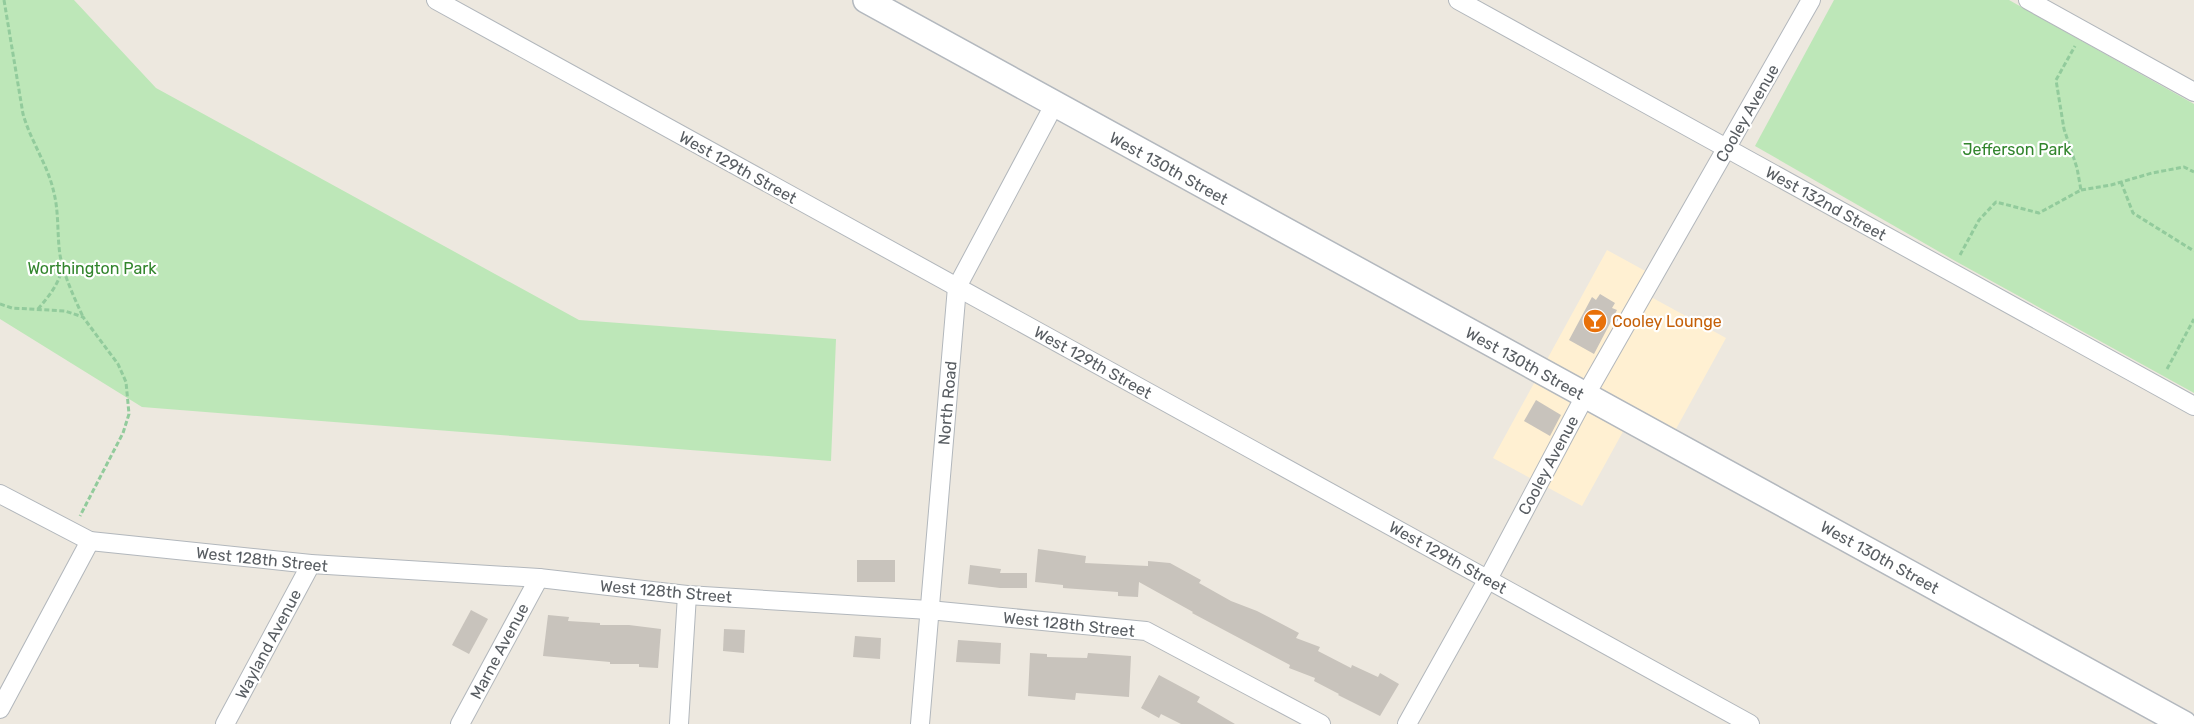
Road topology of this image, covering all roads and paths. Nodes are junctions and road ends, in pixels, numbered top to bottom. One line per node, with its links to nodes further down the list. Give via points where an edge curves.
1 (4, 0): 16 (path, via 27,130 41,154 55,194)
2 (436, 0): 17 (street, West 129th Street)
3 (866, 0): 9 (main road, West 130th Street)
4 (1458, 0): 10 (street, West 132nd Street)
5 (1811, 0): 10 (street, Cooley Avenue)
6 (2028, 0): 8 (street)
7 (2075, 46): 13 (path, via 2056,80 2064,129 2078,168)
8 (2194, 92)
9 (1054, 105): 17 (street, North Road); 23 (main road, West 130th Street)
10 (1727, 148): 23 (street, Cooley Avenue); 24 (street, West 132nd Street)
11 (2194, 172): 12 (path, via 2184,167)
12 (2121, 182): 13 (path); 14 (path, via 2133,213)
13 (2081, 190): 15 (path, via 2039,213 1996,202 1979,220)
14 (2194, 250)
15 (1960, 255)
16 (62, 262): 19 (path, via 62,271 53,290); 20 (path)
17 (957, 287): 30 (street, West 129th Street); 32 (street, North Road)
18 (0, 304): 19 (path)
19 (37, 309): 20 (path)
20 (83, 317): 26 (path, via 118,364 126,382 129,414)
21 (2194, 319): 22 (path)
22 (2167, 369)
23 (1585, 396): 30 (street, Cooley Avenue); 34 (main road, West 130th Street)
24 (2194, 406)
25 (0, 494): 27 (street, West 128th Street)
26 (79, 518)
27 (90, 541): 28 (street, West 128th Street); 33 (street)
28 (311, 564): 29 (street, West 128th Street); 35 (street, Wayland Avenue)
29 (539, 578): 31 (street, West 128th Street); 36 (street, Marne Avenue)
30 (1488, 579): 40 (street, Cooley Avenue); 41 (street, West 129th Street)
31 (687, 595): 32 (street, West 128th Street); 37 (street)
32 (929, 610): 38 (street, North Road); 39 (street, West 128th Street, via 1146,631)
33 (0, 709)
34 (2170, 720)
35 (225, 724)
36 (460, 724)
37 (679, 724)
38 (920, 724)
39 (1321, 724)
40 (1407, 724)
41 (1750, 724)

